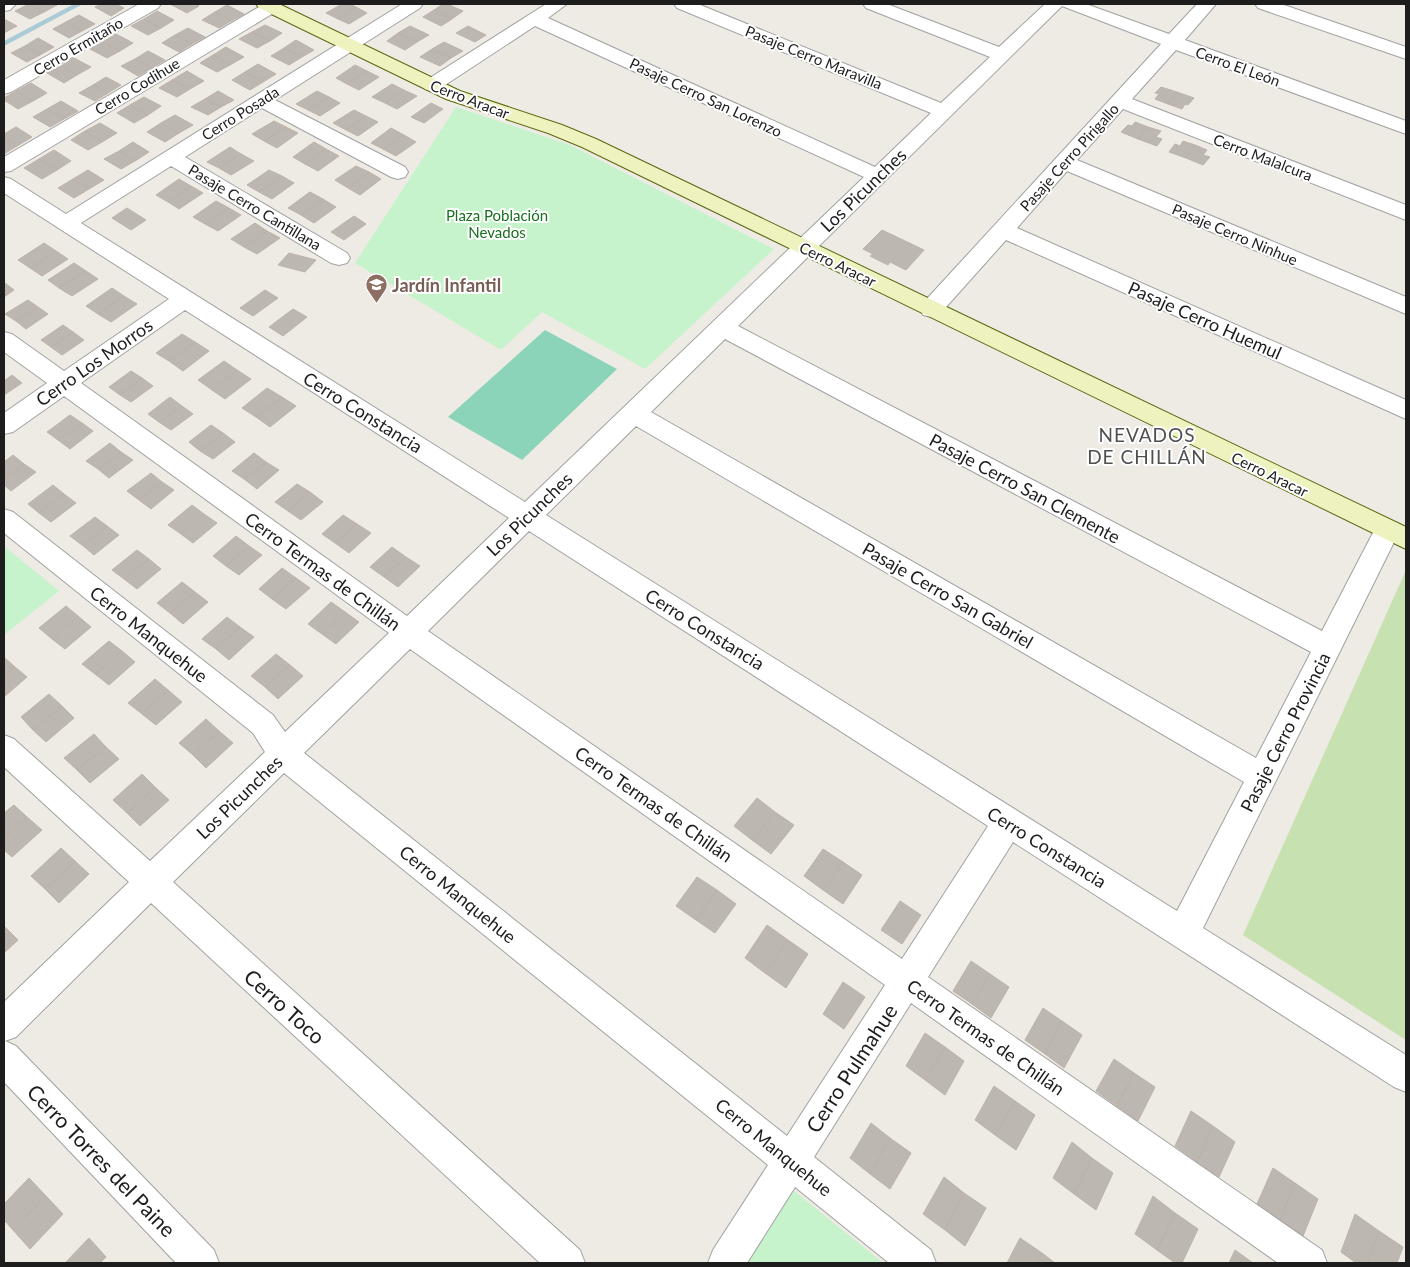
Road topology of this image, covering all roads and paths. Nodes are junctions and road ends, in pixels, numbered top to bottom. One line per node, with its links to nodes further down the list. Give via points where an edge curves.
1 (7, 4): 12 (street)
2 (152, 4): 19 (street, Cerro Ermitaño)
3 (414, 4): 15 (street, Cerro Posada)
4 (558, 4): 13 (street)
5 (683, 4): 22 (street, Pasaje Cerro Maravilla)
6 (872, 4): 17 (street)
7 (1055, 4): 17 (street, Los Picunches)
8 (1070, 4): 14 (street, Cerro El León)
9 (1207, 4): 14 (street, Pasaje Cerro Pirigallo)
10 (1264, 4): 16 (street)
11 (268, 5): 15 (street, Cerro Aracar); 26 (street, Cerro Codihue)
12 (4, 6)
13 (534, 19): 18 (street); 28 (street, Pasaje Cerro San Lorenzo)
14 (1173, 42): 21 (street, Pasaje Cerro Pirigallo); 23 (street, Cerro El León)
15 (348, 45): 18 (street, Cerro Aracar); 20 (street, Cerro Posada)
16 (1406, 53)
17 (1002, 55): 22 (street, Los Picunches)
18 (432, 85): 33 (street, Cerro Aracar, via 474,103 573,136)
19 (4, 88)
20 (261, 100): 24 (street, Cerro Posada); 27 (street)
21 (1120, 101): 25 (street, Pasaje Cerro Pirigallo); 30 (street, Cerro Malalcura)
22 (944, 111): 28 (street, Los Picunches)
23 (1406, 128)
24 (170, 157): 31 (street, Cerro Posada); 34 (street, Pasaje Cerro Cantillana)
25 (1064, 163): 32 (street, Pasaje Cerro Pirigallo); 36 (street, Pasaje Cerro Ninhue)
26 (4, 166)
27 (398, 172)
28 (878, 176): 33 (street, Los Picunches)
29 (4, 184): 31 (street, Cerro Constancia)
30 (1406, 213)
31 (66, 223): 35 (street, Cerro Constancia)
32 (1003, 230): 37 (street, Pasaje Cerro Pirigallo); 41 (street, Pasaje Cerro Huemul)
33 (804, 248): 37 (street, Cerro Aracar); 38 (street, Los Picunches)
34 (339, 258)
35 (184, 299): 40 (street, Cerro Los Morros); 44 (street, Cerro Constancia)
36 (1406, 306)
37 (931, 309): 46 (street, Cerro Aracar)
38 (722, 327): 42 (street, Los Picunches); 48 (street, Pasaje Cerro San Clemente)
39 (4, 340): 40 (street, Cerro Termas de Chillán)
40 (65, 383): 43 (street, Cerro Los Morros); 47 (street, Cerro Termas de Chillán)
41 (1406, 410)
42 (633, 413): 44 (street, Los Picunches); 51 (street, Pasaje Cerro San Gabriel)
43 (4, 425)
44 (527, 516): 47 (street, Los Picunches); 52 (street, Cerro Constancia)
45 (4, 519): 50 (street, Cerro Manquehue, via 263,724)
46 (1397, 535): 48 (street, Pasaje Cerro Provincia)
47 (408, 632): 50 (street, Los Picunches); 55 (street, Cerro Termas de Chillán)
48 (1328, 648): 51 (street, Pasaje Cerro Provincia)
49 (4, 748): 53 (street, Cerro Toco)
50 (283, 754): 53 (street, Los Picunches); 59 (street, Cerro Manquehue)
51 (1262, 777): 54 (street, Pasaje Cerro Provincia)
52 (1008, 822): 54 (street, Cerro Constancia); 55 (street, Cerro Pulmahue)
53 (150, 882): 56 (street, Los Picunches); 61 (street, Cerro Toco)
54 (1183, 934): 58 (street, Cerro Constancia)
55 (908, 982): 59 (street, Cerro Pulmahue); 64 (street, Cerro Termas de Chillán)
56 (4, 1025)
57 (4, 1058): 60 (street, Cerro Torres del Paine)
58 (1406, 1075)
59 (791, 1161): 62 (street, Cerro Pulmahue); 63 (street, Cerro Manquehue)
60 (201, 1263)
61 (567, 1263)
62 (726, 1263)
63 (918, 1263)
64 (1309, 1263)

